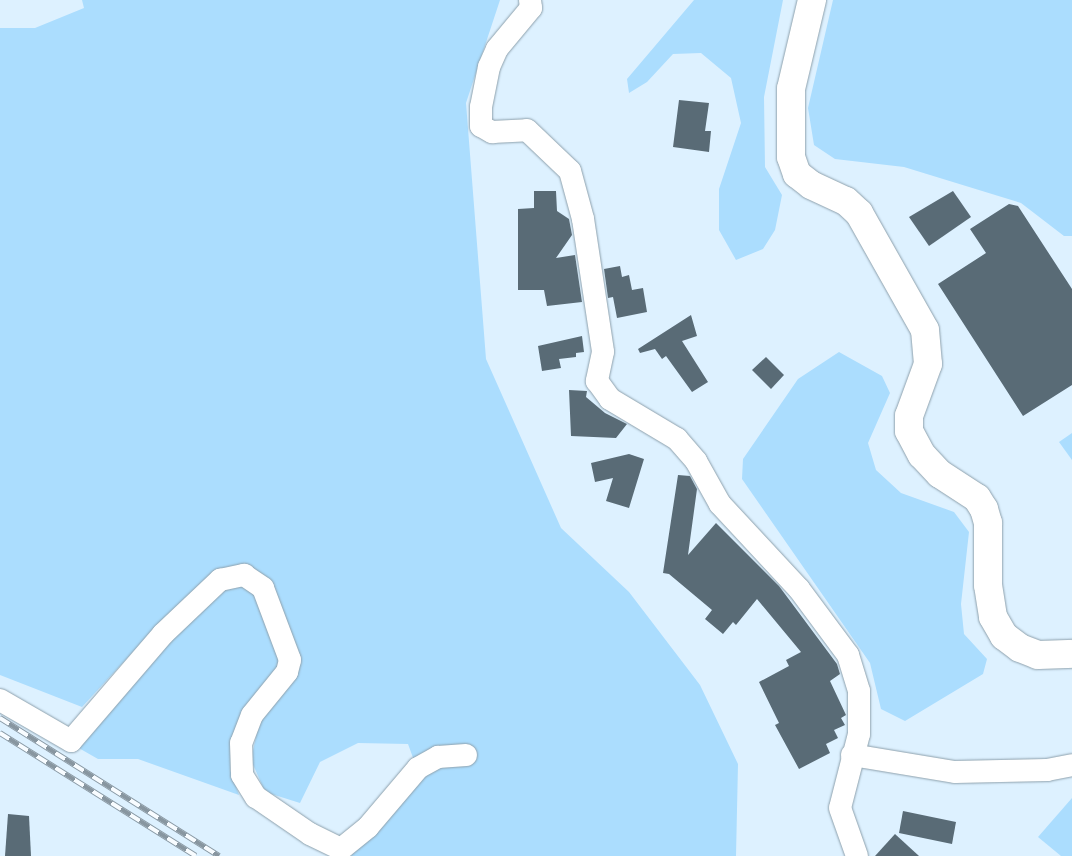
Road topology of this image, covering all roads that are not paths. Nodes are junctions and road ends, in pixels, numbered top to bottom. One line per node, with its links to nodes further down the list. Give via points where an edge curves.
1 (530, 0): 6 (street, via 531,8 497,50 489,67 481,126 492,132 527,130 570,172 583,219 603,352 597,381 610,399 677,439 696,461 720,504 799,589 848,655 859,691 859,734)
2 (812, 0): 3 (street, via 791,89 791,157 798,174 811,185 846,201 859,213 925,330 928,364 909,416 910,431 914,446 928,462 940,474 977,498 984,508 988,522 988,585 993,618 1004,636 1020,648 1038,655)
3 (1072, 654)
4 (0, 700): 5 (street, via 71,741 163,634 220,580 244,575 263,588 290,660 286,672 252,715 241,743 242,775 256,797 310,834 341,849 368,827 418,768 438,757)
5 (466, 754)
6 (852, 756): 7 (street, via 954,772 1047,770); 8 (street, via 840,808)
7 (1072, 764)
8 (856, 856)

